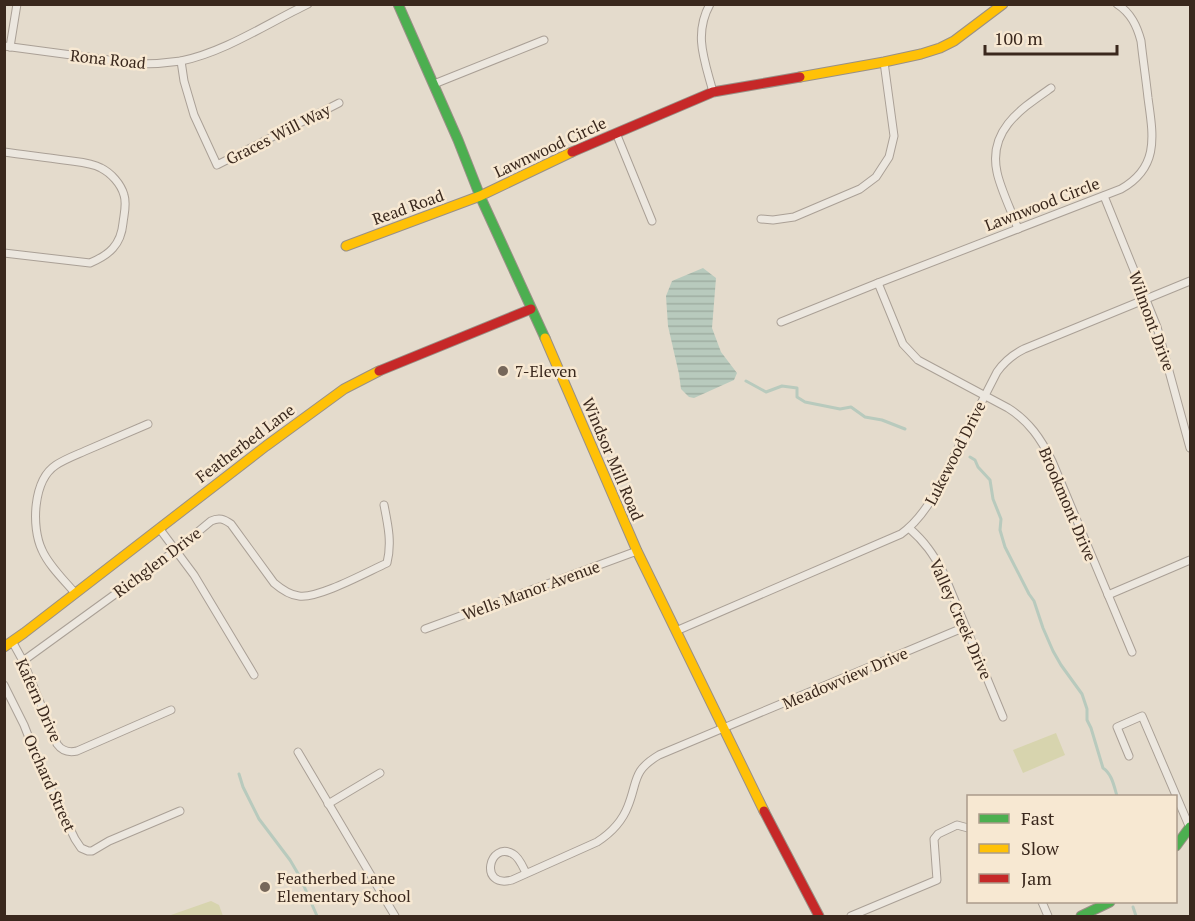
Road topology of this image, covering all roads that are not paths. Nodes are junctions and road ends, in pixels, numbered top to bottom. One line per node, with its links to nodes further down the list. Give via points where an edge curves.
1 (17, 4): 9 (street)
2 (308, 4): 7 (street, Rona Road)
3 (398, 4): 12 (street, Windsor Mill Road)
4 (710, 4): 14 (street, via 700,34)
5 (1003, 4): 11 (street, Lawnwood Circle, via 940,48)
6 (1117, 4): 19 (street, Lawnwood Circle, via 1131,16 1141,41 1152,151 1136,178)
7 (294, 8): 10 (street, Rona Road, via 217,50)
8 (544, 40): 12 (street)
9 (8, 46): 10 (street, Rona Road, via 139,64)
10 (181, 61): 15 (street, Graces Will Way, via 194,115 217,165)
11 (884, 62): 14 (street, Lawnwood Circle); 20 (street, via 894,136 889,157 876,177 860,189 794,217)
12 (434, 84): 18 (street, Windsor Mill Road)
13 (1051, 88): 22 (street, via 1012,118 999,139 997,174)
14 (713, 92): 16 (street, Lawnwood Circle)
15 (339, 104)
16 (616, 134): 18 (street, Lawnwood Circle); 21 (street)
17 (4, 152): 24 (street, via 99,167 118,183 126,206 118,242 90,263)
18 (480, 196): 23 (street, Read Road); 28 (street, Windsor Mill Road)
19 (1104, 196): 22 (street, Lawnwood Circle); 27 (street, Wilmont Drive)
20 (761, 219)
21 (652, 221)
22 (1018, 229): 26 (street, Lawnwood Circle)
23 (346, 246)
24 (4, 253)
25 (1191, 281): 27 (street, Lukewood Drive)
26 (878, 283): 29 (street, Lawnwood Circle); 30 (street, Brookmont Drive, via 910,353 928,367)
27 (1145, 298): 30 (street, Lukewood Drive, via 1013,355 996,372); 32 (street, Wilmont Drive, via 1164,348)
28 (531, 309): 34 (street, Featherbed Lane, via 387,367 344,389); 37 (street, Windsor Mill Road)
29 (781, 322)
30 (984, 396): 35 (street, Lukewood Drive, via 933,497); 40 (street, Brookmont Drive, via 1020,416 1039,437)
31 (148, 424): 39 (street, via 56,465 44,478 37,500 37,537 48,560)
32 (1191, 448)
33 (384, 506): 36 (street, Richglen Drive, via 390,533 387,563 309,596 291,594 274,583 226,520 211,520)
34 (159, 528): 36 (street); 39 (street, Featherbed Lane)
35 (909, 528): 41 (street, Valley Creek Drive, via 932,552); 43 (street, Lukewood Drive, via 890,540)
36 (176, 550): 46 (street, Richglen Drive); 47 (street)
37 (637, 552): 42 (street, Wells Manor Avenue); 43 (street, Windsor Mill Road)
38 (1191, 560): 40 (street)
39 (75, 593): 44 (street, Featherbed Lane)
40 (1108, 595): 45 (street, Brookmont Drive)
41 (965, 627): 50 (street, Valley Creek Drive); 51 (street, Meadowview Drive)
42 (425, 629)
43 (676, 631): 51 (street, Windsor Mill Road)
44 (8, 644): 46 (street, Kafern Drive)
45 (1132, 652)
46 (23, 661): 49 (street, Kafern Drive, via 57,744 65,751 72,753)
47 (254, 675)
48 (4, 685): 58 (street, Orchard Street, via 81,848 92,851)
49 (171, 710)
50 (1003, 717)
51 (724, 728): 62 (street, Meadowview Drive, via 649,761 640,770 623,817 608,835); 65 (street, Windsor Mill Road)
52 (298, 752): 57 (street)
53 (1129, 756): 55 (street, via 1117,727 1142,716)
54 (380, 773): 57 (street)
55 (1176, 795)
56 (1177, 798): 60 (street)
57 (328, 804): 64 (street)
58 (180, 811)
59 (967, 828): 66 (street, via 957,825 934,839 937,880)
60 (1190, 828): 61 (street)
61 (1177, 845)
62 (526, 873): 62 (street, via 500,881 491,873 490,866 495,855 507,852 517,857)
63 (1108, 903): 67 (street)
64 (394, 916)
65 (819, 916)
66 (851, 916)
67 (1081, 916)

